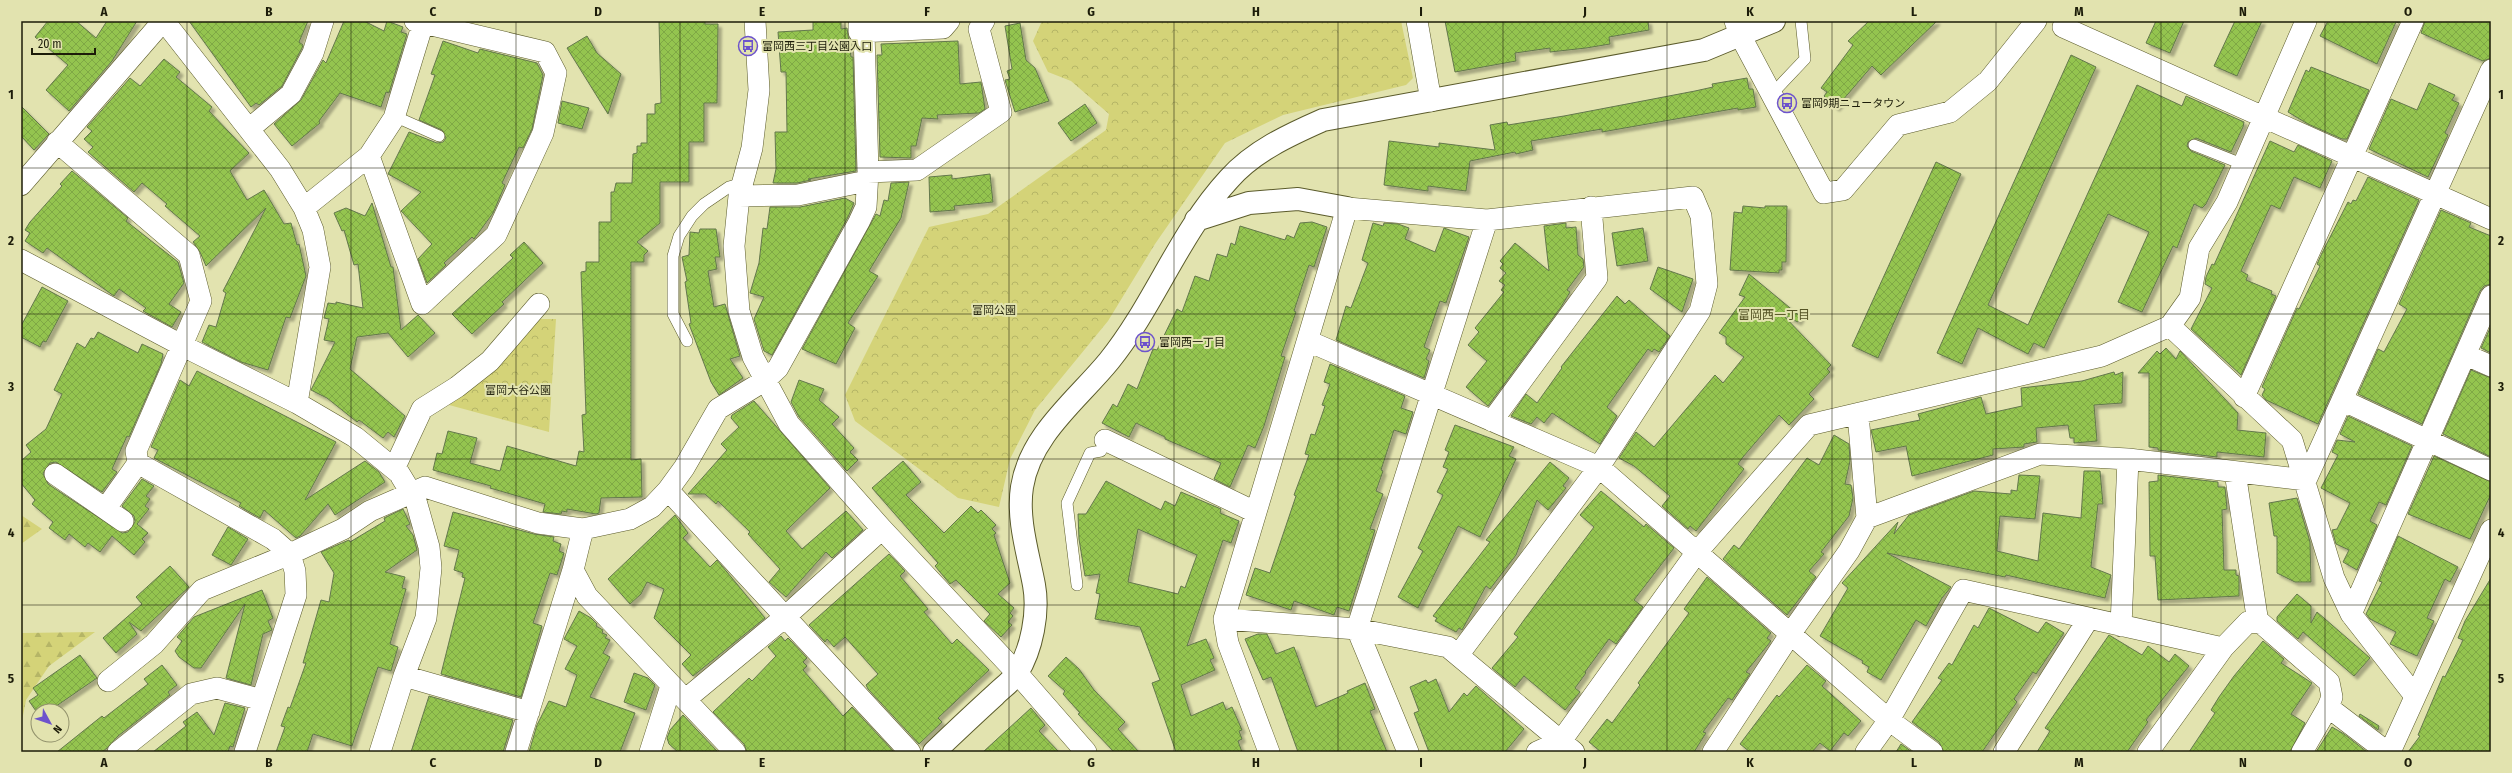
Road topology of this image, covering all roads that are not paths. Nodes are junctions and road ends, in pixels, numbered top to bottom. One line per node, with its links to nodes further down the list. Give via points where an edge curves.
1 (164, 21): 21 (street); 23 (street)
2 (323, 21): 21 (street, via 313,53 290,94)
3 (756, 21): 30 (street, via 759,90 752,148)
4 (949, 21): 13 (street, via 943,28)
5 (984, 21): 28 (street, via 979,29 1001,112 917,170)
6 (1418, 21): 18 (street)
7 (1774, 21): 15 (street)
8 (1801, 21): 17 (lane, via 1805,59)
9 (2036, 21): 17 (street, via 1988,81 1950,112 1898,125 1843,190 1824,193)
10 (2306, 21): 20 (street)
11 (2413, 21): 25 (street)
12 (419, 22): 19 (street); 26 (street, via 545,52 556,73 543,133 496,235 422,304)
13 (861, 26): 28 (street)
14 (2063, 27): 20 (street)
15 (1738, 28): 17 (street); 18 (street, via 1704,50)
16 (2491, 70): 31 (street)
17 (1771, 95)
18 (1431, 101): 36 (street, via 1323,120 1283,138 1230,178)
19 (394, 116): 22 (lane); 26 (street)
20 (2264, 117): 25 (street); 27 (street)
21 (249, 129): 33 (street, via 280,169)
22 (439, 136)
23 (57, 142): 29 (street); 44 (street, via 189,255 201,301)
24 (2194, 145): 27 (lane)
25 (2352, 155): 31 (street); 49 (street)
26 (369, 156): 33 (street)
27 (2242, 164): 41 (street, via 2227,202 2199,248 2190,298)
28 (868, 176): 30 (street, via 798,195); 47 (street, via 866,207 859,222 778,368)
29 (21, 185)
30 (741, 190): 42 (lane, via 723,191 704,204 692,216 679,236 673,256 673,314); 47 (street, via 734,246 739,311 753,357)
31 (2435, 195): 35 (street); 50 (street)
32 (1591, 207): 37 (street); 53 (street, via 1597,278); 58 (street, via 1693,197 1701,216 1707,284 1700,311)
33 (304, 208): 51 (street, via 313,230 320,266)
34 (1347, 208): 36 (street, via 1298,199 1249,203); 37 (street); 43 (street)
35 (2491, 219)
36 (1196, 220): 87 (street, via 1138,322 1036,448 1022,486 1022,522 1037,617)
37 (1487, 220): 48 (street)
38 (21, 260): 44 (street)
39 (2491, 296): 45 (street)
40 (539, 304): 59 (street, via 490,361 457,387 422,409)
41 (2170, 326): 49 (street); 52 (street, via 2102,356)
42 (687, 341)
43 (1308, 341): 48 (street); 67 (street)
44 (183, 346): 51 (street); 57 (street, via 136,452)
45 (2466, 355): 46 (street); 55 (street)
46 (2491, 366)
47 (764, 381): 64 (street, via 715,405 684,468); 71 (street, via 789,424)
48 (1433, 395): 53 (street); 83 (street)
49 (2244, 397): 63 (street, via 2292,440)
50 (2342, 400): 55 (street); 63 (street)
51 (297, 403): 59 (street, via 355,437)
52 (1858, 414): 68 (street); 73 (street, via 1809,425)
53 (1492, 422): 58 (street)
54 (1105, 440): 67 (street); 76 (lane, via 1102,451 1090,453 1067,503)
55 (2426, 440): 60 (street); 77 (street)
56 (2128, 459): 61 (street); 68 (street, via 2040,454); 82 (street)
57 (138, 463): 66 (street); 74 (street, via 273,539)
58 (1599, 467): 73 (street); 86 (street)
59 (394, 469): 65 (street)
60 (2491, 470)
61 (2235, 472): 63 (street); 81 (street)
62 (55, 474): 66 (street)
63 (2306, 480): 77 (street, via 2334,578)
64 (668, 490): 70 (street, via 652,507 630,519); 78 (street)
65 (413, 492): 70 (street, via 425,487 538,523); 74 (street, via 370,511 343,529); 88 (street, via 429,547 431,568 426,618)
66 (106, 508): 69 (street)
67 (1255, 512): 80 (street)
68 (1867, 518): 84 (street, via 1849,551)
69 (123, 521)
70 (583, 529): 75 (street)
71 (882, 529): 78 (street); 87 (street)
72 (2491, 530): 91 (street)
73 (1697, 552): 84 (street); 96 (street)
74 (290, 554): 89 (street, via 202,590 154,644); 92 (street, via 295,571 296,595)
75 (573, 570): 90 (street, via 587,596); 94 (street)
76 (1077, 585)
77 (2350, 614): 91 (street)
78 (785, 617): 90 (street); 103 (street)
79 (2089, 618): 82 (street); 95 (street, via 1963,590); 112 (street)
80 (1224, 619): 83 (street); 106 (street, via 1228,643)
81 (2258, 623): 85 (street, via 2248,622); 93 (street, via 2329,682 2332,697)
82 (2121, 626): 85 (street)
83 (1357, 629): 86 (street, via 1448,647); 107 (street)
84 (1791, 633): 95 (street); 109 (street)
85 (2223, 648): 113 (street)
86 (1459, 654): 96 (street)
87 (1017, 673): 104 (street); 105 (street)
88 (404, 676): 94 (street); 99 (street)
89 (108, 681)
90 (679, 693): 101 (street); 102 (street)
91 (2415, 696): 116 (street)
92 (262, 700): 97 (street, via 217,688 191,694); 98 (street)
93 (2328, 707): 114 (street); 115 (street)
94 (529, 712): 100 (street)
95 (1890, 720): 110 (street); 111 (street)
96 (1567, 746): 108 (street)
97 (118, 752)
98 (245, 752)
99 (380, 752)
100 (516, 752)
101 (650, 752)
102 (735, 752)
103 (910, 752)
104 (934, 752)
105 (1086, 752)
106 (1269, 752)
107 (1408, 752)
108 (1537, 752)
109 (1713, 752)
110 (1866, 752)
111 (1932, 752)
112 (2004, 752)
113 (2148, 752)
114 (2302, 752)
115 (2387, 752)
116 (2390, 752)

